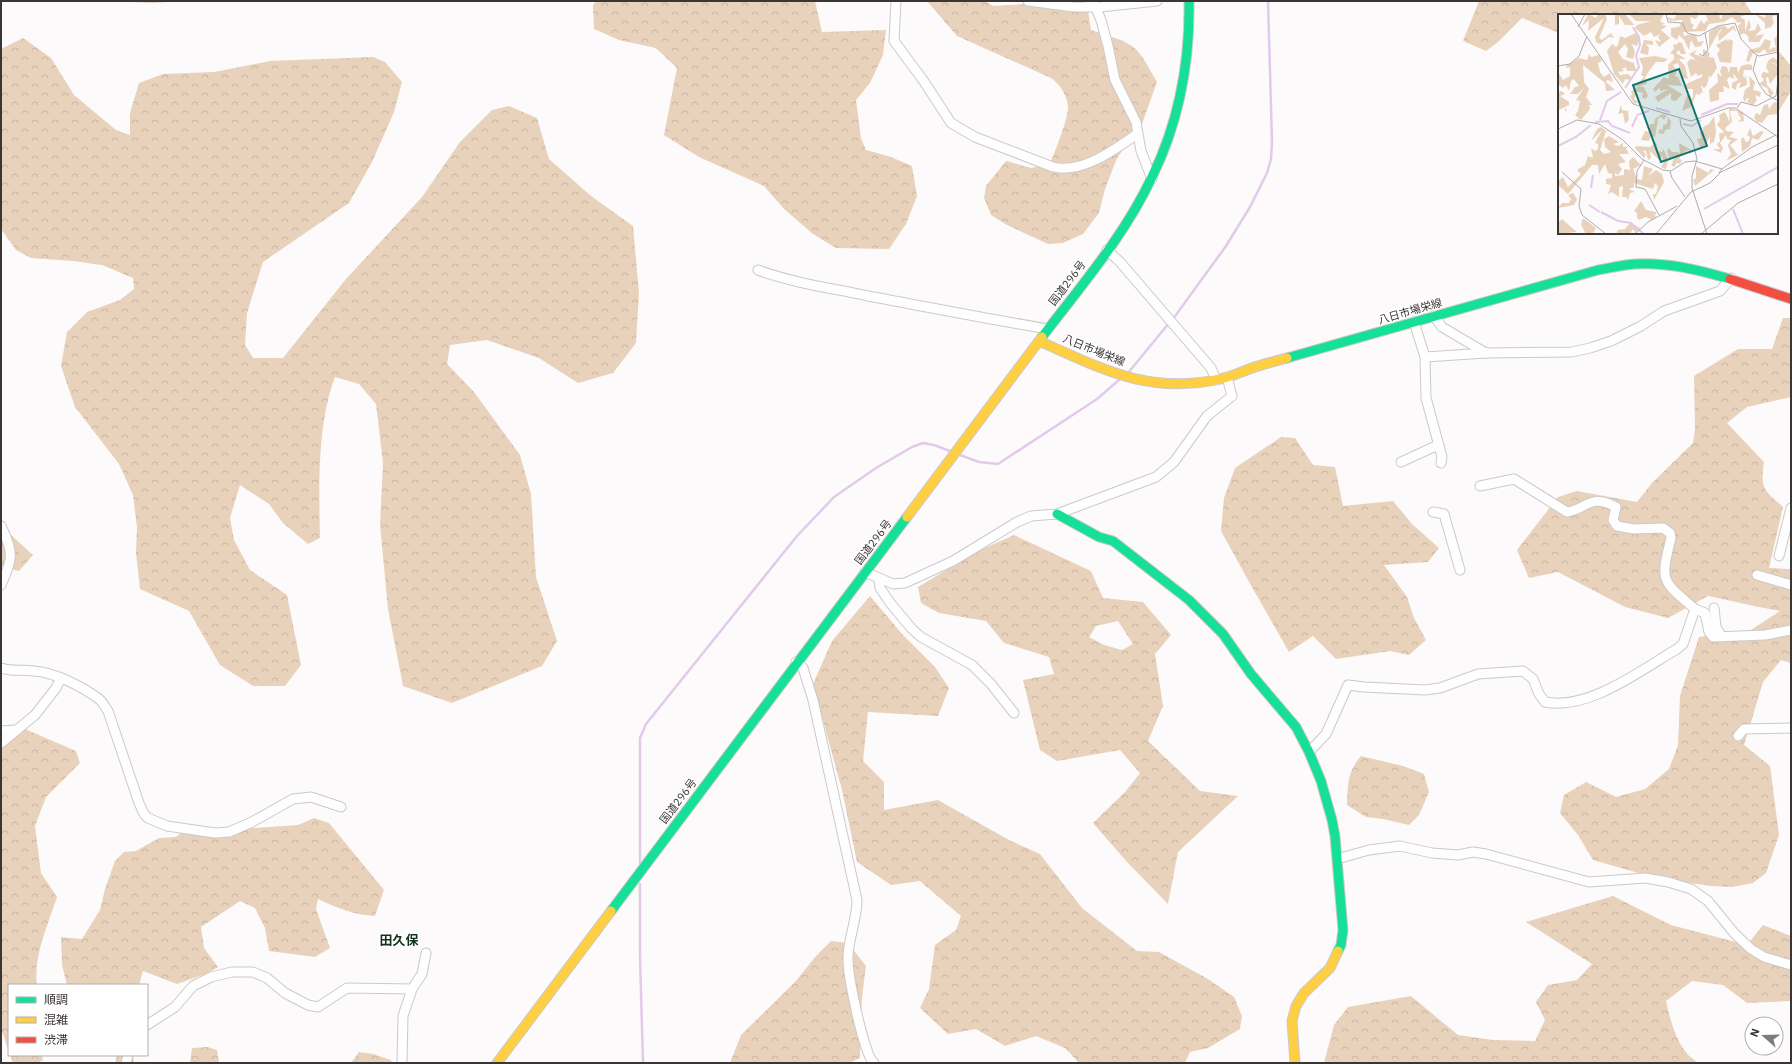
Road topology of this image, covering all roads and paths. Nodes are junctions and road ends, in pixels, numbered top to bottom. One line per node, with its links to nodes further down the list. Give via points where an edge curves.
1 (896, 1): 6 (street, via 894,41 948,120 957,128 1064,170 1108,153)
2 (1028, 1): 5 (street, via 1074,7)
3 (1158, 1): 5 (street)
4 (1189, 1): 7 (main road, 国道296号, via 1189,36 1184,80 1169,138)
5 (1092, 3): 6 (street, via 1105,32 1115,80 1136,122)
6 (1137, 134): 7 (street)
7 (1152, 179): 8 (main road, 国道296号)
8 (1107, 250): 14 (main road, 国道296号); 19 (street, via 1211,368)
9 (758, 270): 14 (street, via 813,285)
10 (1732, 278): 11 (main road, 八日市場栄線); 12 (main road, 八日市場栄線, via 1671,266 1639,264 1598,270); 16 (street, via 1720,291 1664,311 1611,341 1590,348 1572,352)
11 (1791, 300)
12 (1434, 316): 13 (main road, 八日市場栄線); 16 (street, via 1442,327)
13 (1414, 322): 17 (street); 18 (main road, 八日市場栄線)
14 (1048, 329): 15 (main road, 国道296号)
15 (1039, 341): 19 (main road, 八日市場栄線, via 1139,380 1160,384 1190,384); 31 (main road, 国道296号)
16 (1486, 353): 17 (street)
17 (1425, 357): 20 (street, via 1426,398)
18 (1227, 377): 19 (main road, 八日市場栄線); 26 (street, via 1232,396 1207,416 1164,472)
19 (1216, 380)
20 (1438, 445): 21 (street); 22 (street)
21 (1401, 462)
22 (1441, 463)
23 (1480, 486): 37 (street, via 1514,479 1567,512 1584,504 1606,502 1616,507 1613,520 1617,526 1667,530 1671,538 1664,576 1673,590)
24 (1791, 508): 28 (street)
25 (1433, 512): 30 (street, via 1444,514)
26 (1057, 514): 33 (street, via 1031,516 1017,522 953,561 905,583 893,584); 49 (main road, via 1099,537 1113,541 1189,600 1223,634 1251,674 1287,715)
27 (1, 526): 35 (street, via 10,543 11,556)
28 (1788, 533): 29 (street)
29 (1779, 556)
30 (1460, 570)
31 (865, 572): 33 (street); 40 (main road, 国道296号)
32 (1757, 575): 34 (street)
33 (879, 579): 43 (street, via 880,588 912,629 921,637 972,666 991,684)
34 (1791, 585)
35 (1, 586)
36 (1714, 608): 39 (street, via 1716,627)
37 (1695, 609): 39 (street, via 1705,613 1711,636); 49 (street, via 1683,644 1677,649 1603,693 1575,702 1545,702 1534,679 1523,671 1478,674 1440,688 1425,690 1348,685 1326,734)
38 (1791, 630): 39 (street, via 1765,635)
39 (1722, 637)
40 (796, 662): 56 (street, via 804,668 813,700 857,900 848,959); 58 (main road, 国道296号)
41 (1, 668): 42 (street, via 10,671 35,670)
42 (61, 678): 45 (street, via 35,714); 50 (street, via 100,700 108,711 139,804 148,818 167,826 215,833 230,832 247,825 293,799 311,797)
43 (1014, 713)
44 (1791, 728): 47 (street, via 1744,729)
45 (18, 730): 46 (street); 48 (street)
46 (1, 731)
47 (1738, 736)
48 (1, 743)
49 (1309, 752): 51 (main road, via 1321,781 1332,820)
50 (341, 807)
51 (1337, 859): 53 (street, via 1369,850 1400,846 1432,853 1486,854 1589,882 1645,878 1668,882 1691,889 1708,901 1751,949 1764,957); 59 (main road, via 1343,930 1340,945 1330,968 1304,993 1296,1006 1292,1021)
52 (426, 953): 54 (street, via 422,974)
53 (1791, 965)
54 (412, 989): 55 (street, via 347,988 318,1007 308,1005 267,978 253,972 232,972 211,977 193,986 176,1007); 57 (street, via 403,1016)
55 (148, 1024)
56 (870, 1062)
57 (402, 1063)
58 (497, 1063)
59 (1295, 1063)

